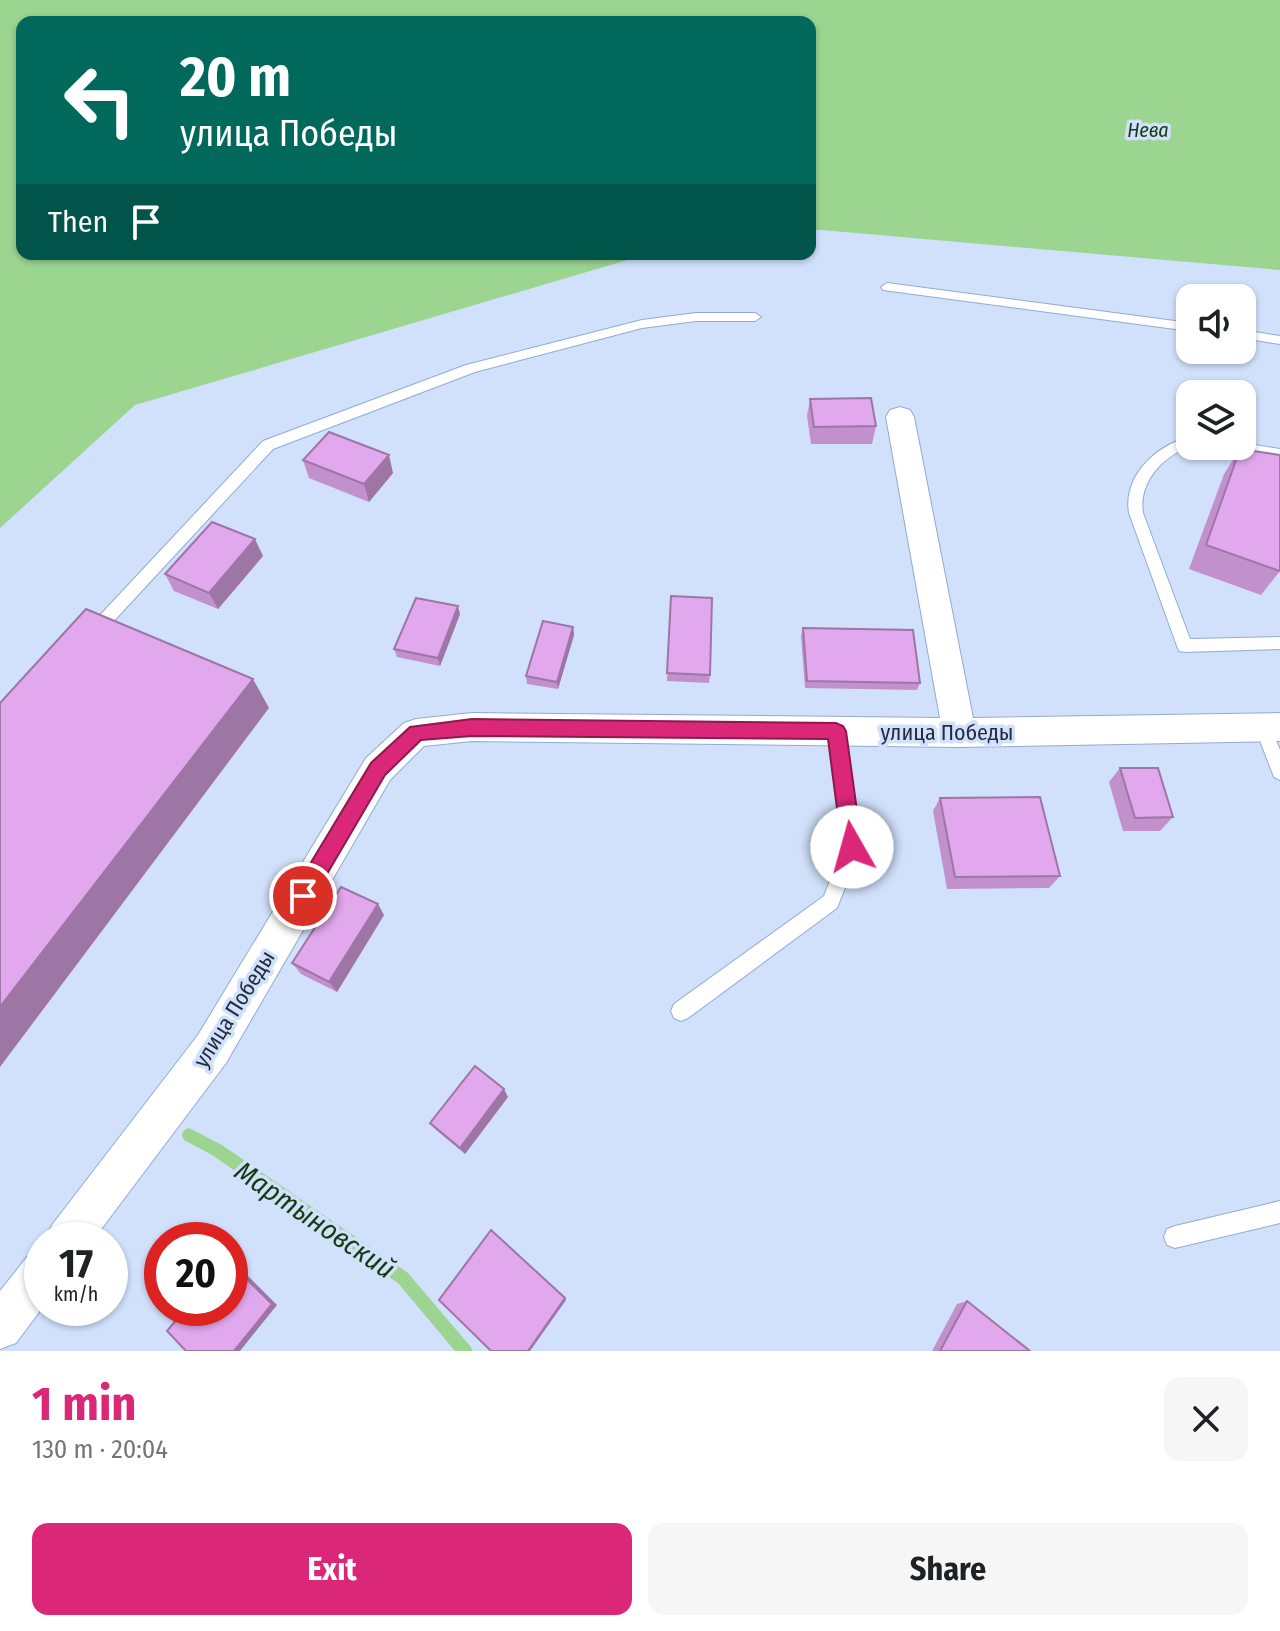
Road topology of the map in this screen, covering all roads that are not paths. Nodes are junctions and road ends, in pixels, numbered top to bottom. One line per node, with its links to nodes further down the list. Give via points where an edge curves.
1 (887, 287): 3 (lane)
2 (755, 317): 11 (lane, via 642,324 485,364 268,445)
3 (1176, 325)
4 (1256, 336): 5 (lane)
5 (1280, 340)
6 (900, 417): 14 (street)
7 (1176, 447): 10 (lane, via 1142,477 1134,494 1136,513 1185,646)
8 (1256, 451): 9 (lane)
9 (1280, 454)
10 (1280, 643)
11 (80, 648)
12 (1272, 728): 14 (street, улица Победы); 15 (lane)
13 (836, 731): 14 (street, улица Победы); 16 (lane, via 852,847 831,902); 18 (street, улица Победы, via 472,727 416,733 378,769 212,1049)
14 (959, 733)
15 (1280, 772)
16 (681, 1011)
17 (1280, 1212): 19 (lane)
18 (81, 1222)
19 (1175, 1237)
20 (24, 1296): 21 (street)
21 (0, 1327)

